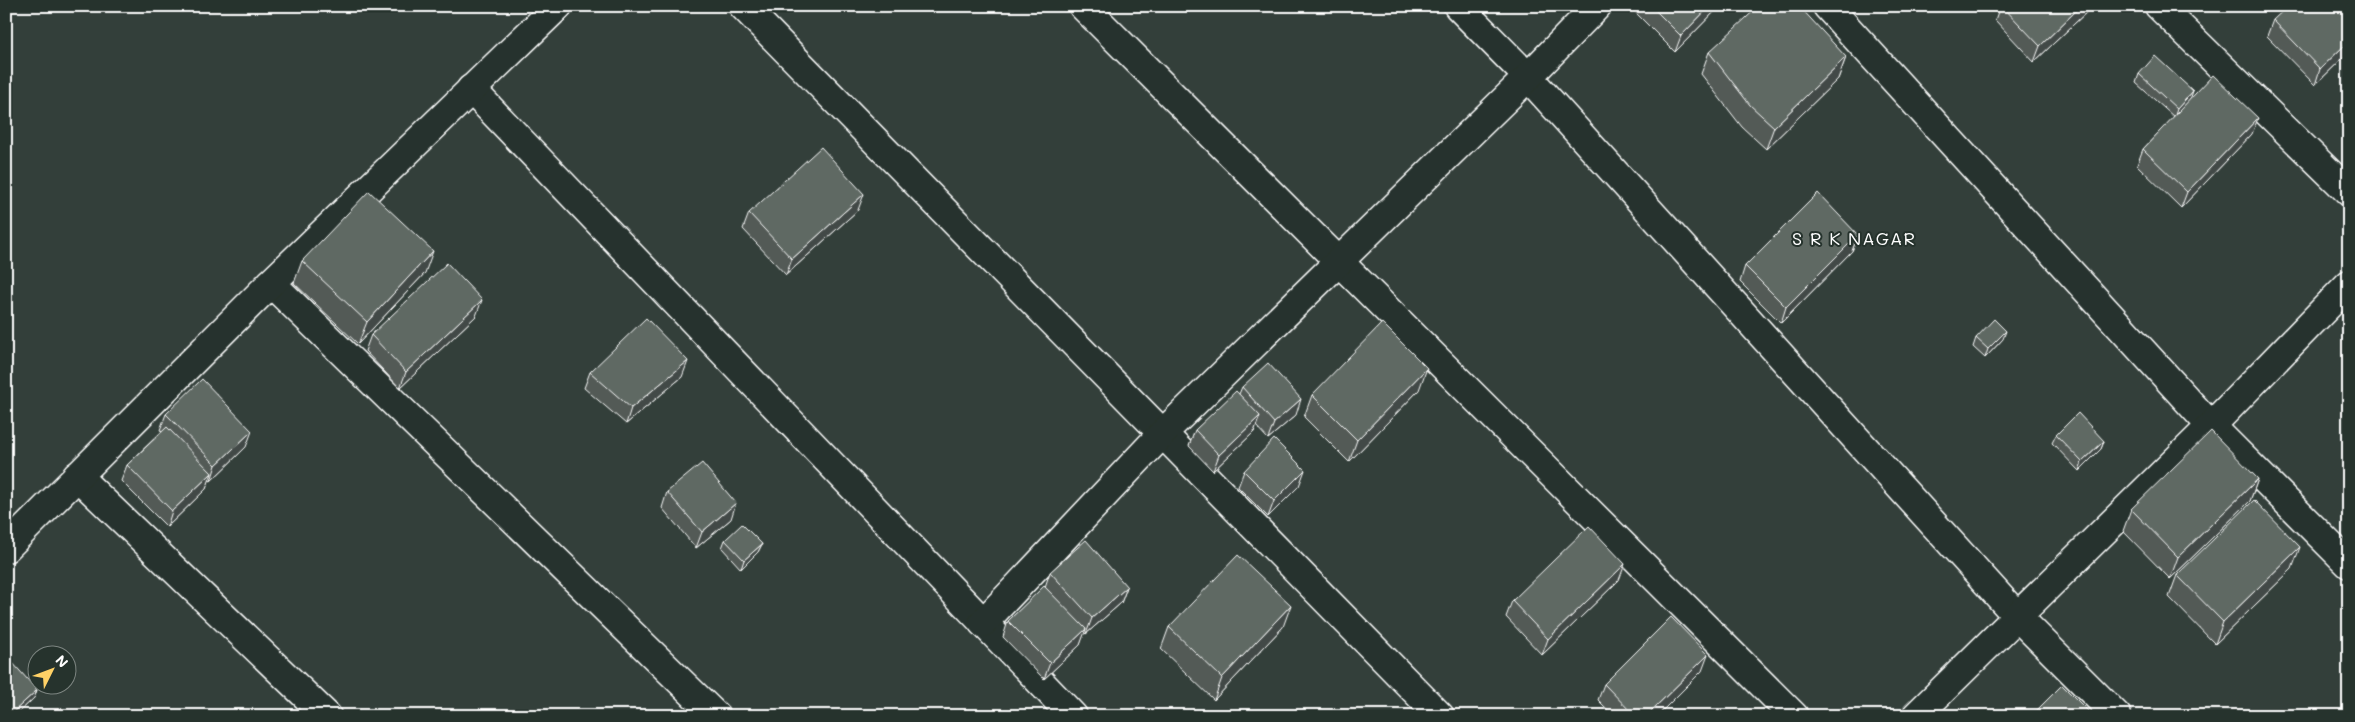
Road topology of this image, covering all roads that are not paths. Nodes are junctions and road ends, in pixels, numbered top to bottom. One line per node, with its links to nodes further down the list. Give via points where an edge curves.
1 (558, 6): 9 (street)
2 (742, 6): 15 (street)
3 (1083, 6): 11 (street)
4 (1458, 6): 8 (street)
5 (1597, 6): 8 (street)
6 (1827, 6): 14 (street)
7 (2159, 6): 10 (street)
8 (1528, 77): 11 (street); 19 (street)
9 (471, 88): 12 (street); 20 (street)
10 (2349, 192)
11 (1338, 262): 15 (street); 25 (street)
12 (271, 283): 16 (street); 22 (street)
13 (2349, 284): 14 (street)
14 (2211, 426): 18 (street); 19 (street)
15 (1162, 434): 20 (street); 24 (street)
16 (77, 476): 17 (street); 21 (street)
17 (6, 548)
18 (2349, 564)
19 (2018, 617): 26 (street); 27 (street)
20 (983, 623): 23 (street)
21 (327, 716)
22 (716, 716)
23 (1073, 716)
24 (1440, 716)
25 (1794, 716)
26 (1916, 716)
27 (2117, 716)

